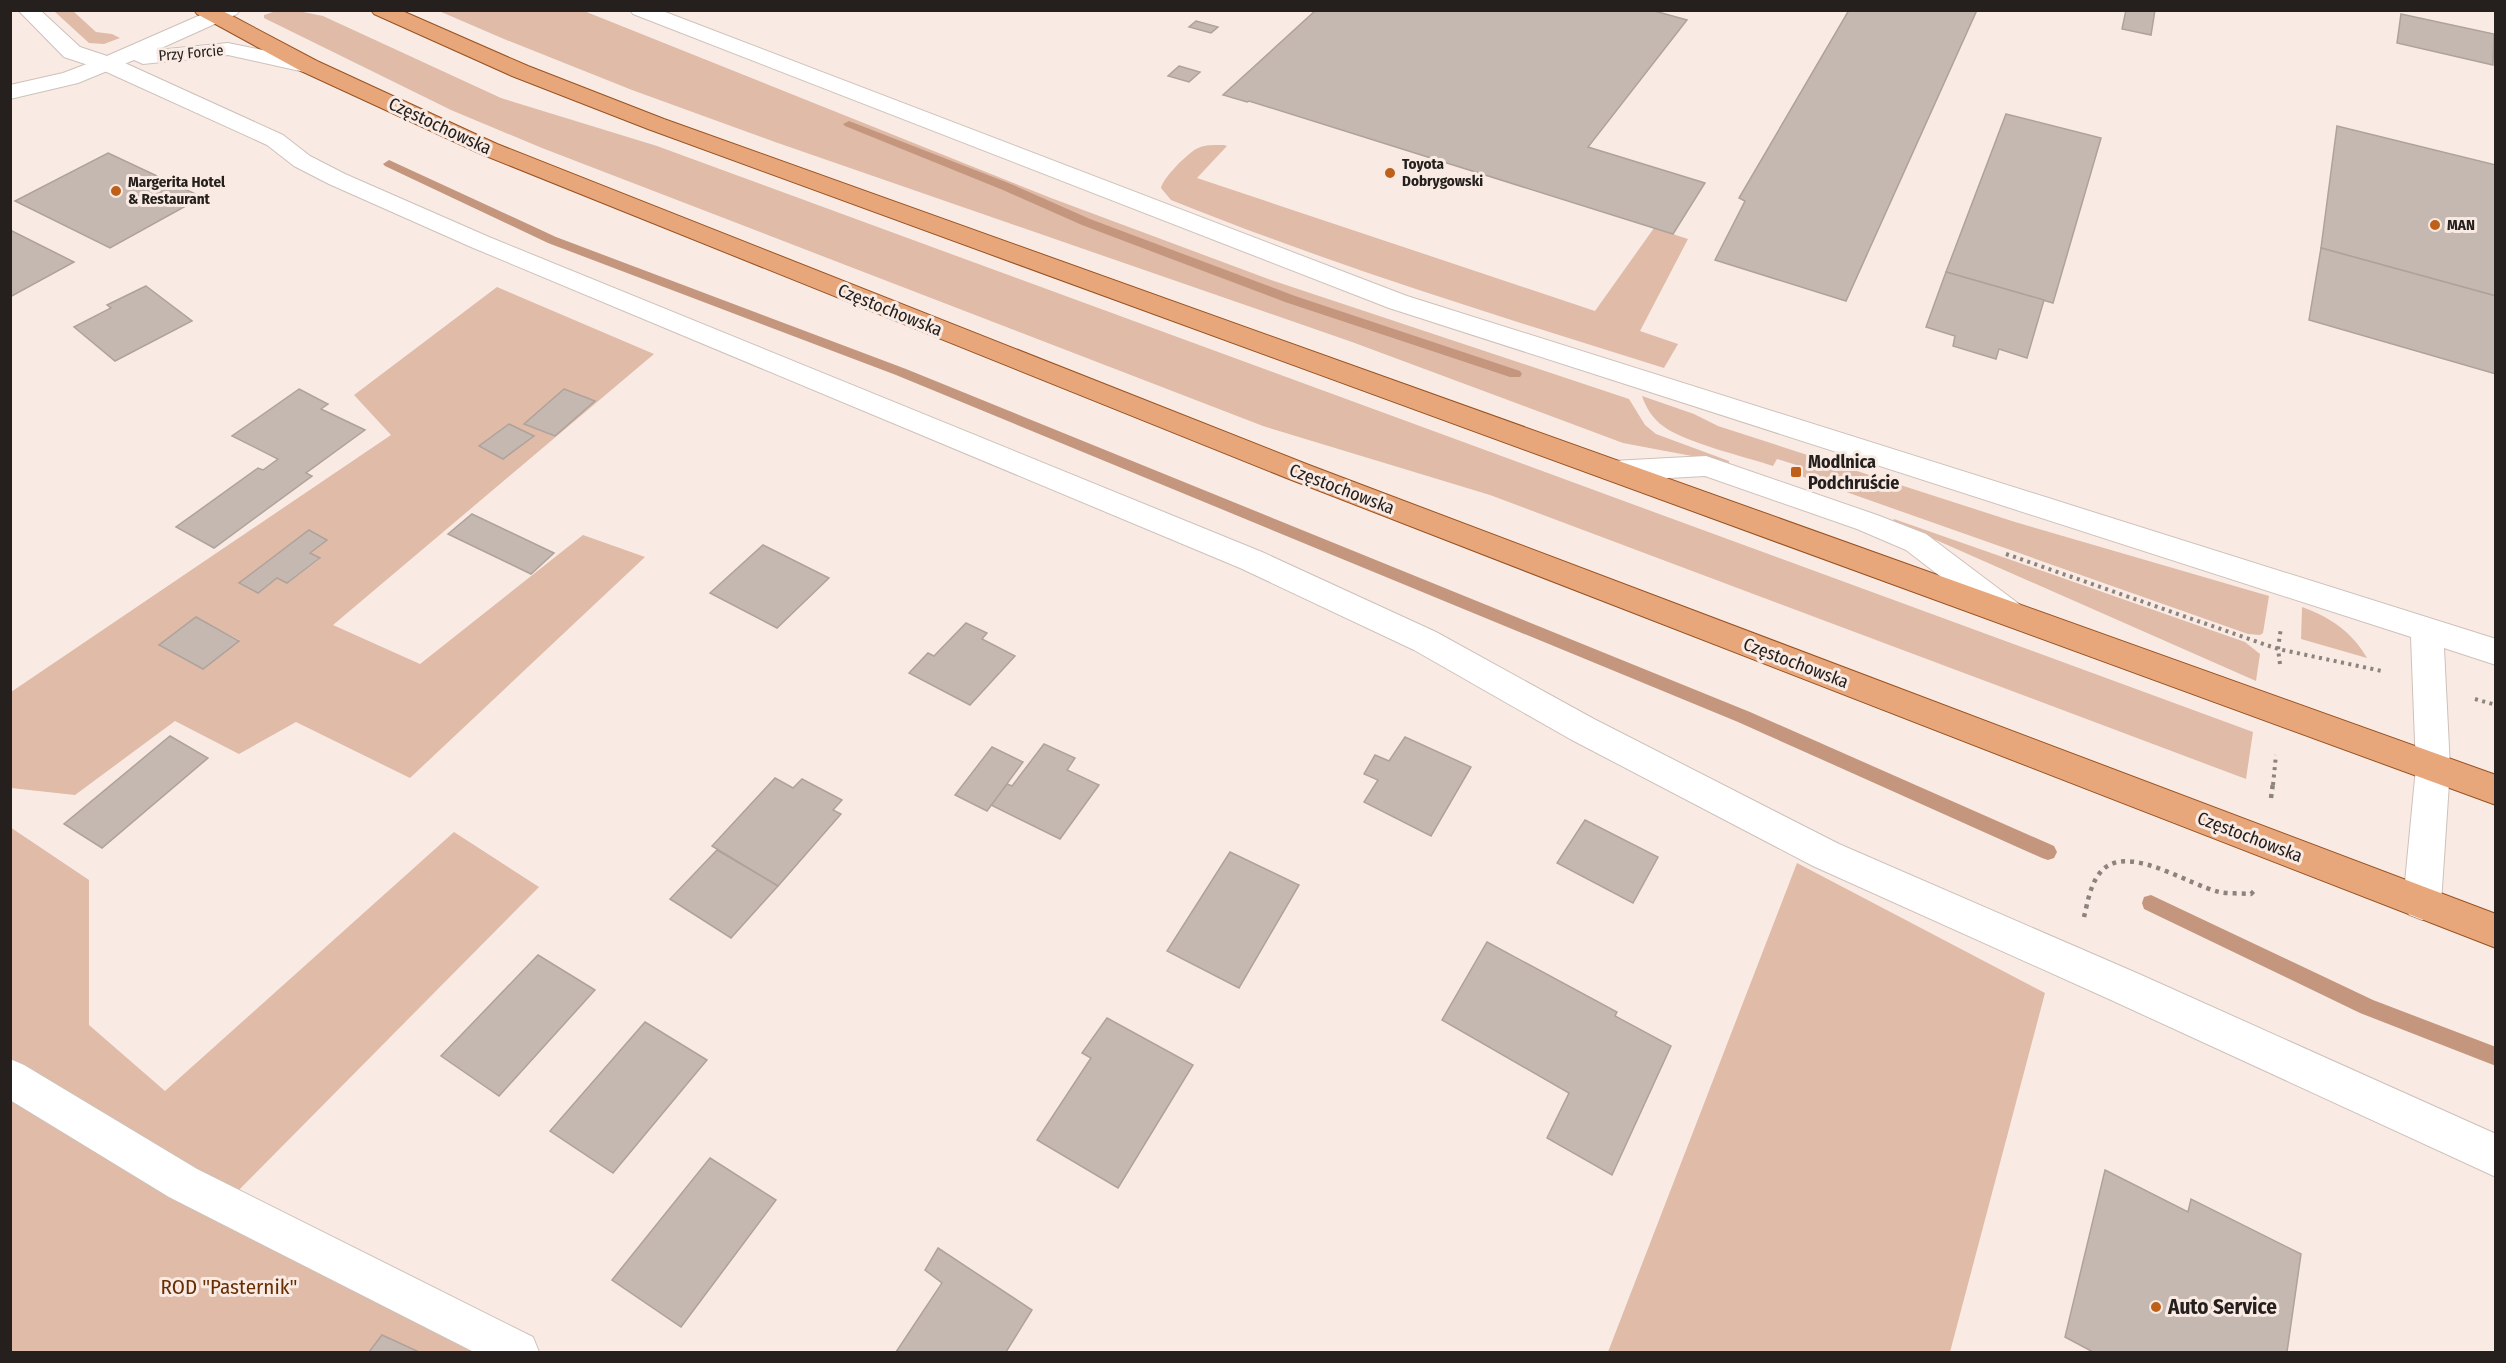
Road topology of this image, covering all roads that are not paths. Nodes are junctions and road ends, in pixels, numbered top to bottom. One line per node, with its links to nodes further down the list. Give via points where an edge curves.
1 (28, 10): 5 (street, via 72,52)
2 (640, 10): 8 (street, via 1398,302)
3 (381, 11): 10 (main road, via 656,124)
4 (216, 12): 5 (street, Przy Forcie); 6 (main road, Częstochowska)
5 (108, 64): 6 (street, Przy Forcie, via 228,49); 7 (street, Przy Forcie, via 70,78); 15 (street, via 275,140 302,161 337,179 480,242 1251,560 1425,641 1582,729 1826,855)
6 (309, 66): 12 (main road, Częstochowska, via 489,149 1299,472)
7 (10, 92)
8 (2427, 629): 9 (street); 10 (street)
9 (2496, 652)
10 (2433, 768): 11 (main road); 12 (street)
11 (2496, 790)
12 (2422, 903): 13 (main road, Częstochowska)
13 (2496, 931)
14 (10, 1078): 16 (lane, via 183,1183)
15 (2496, 1156)
16 (518, 1353)

